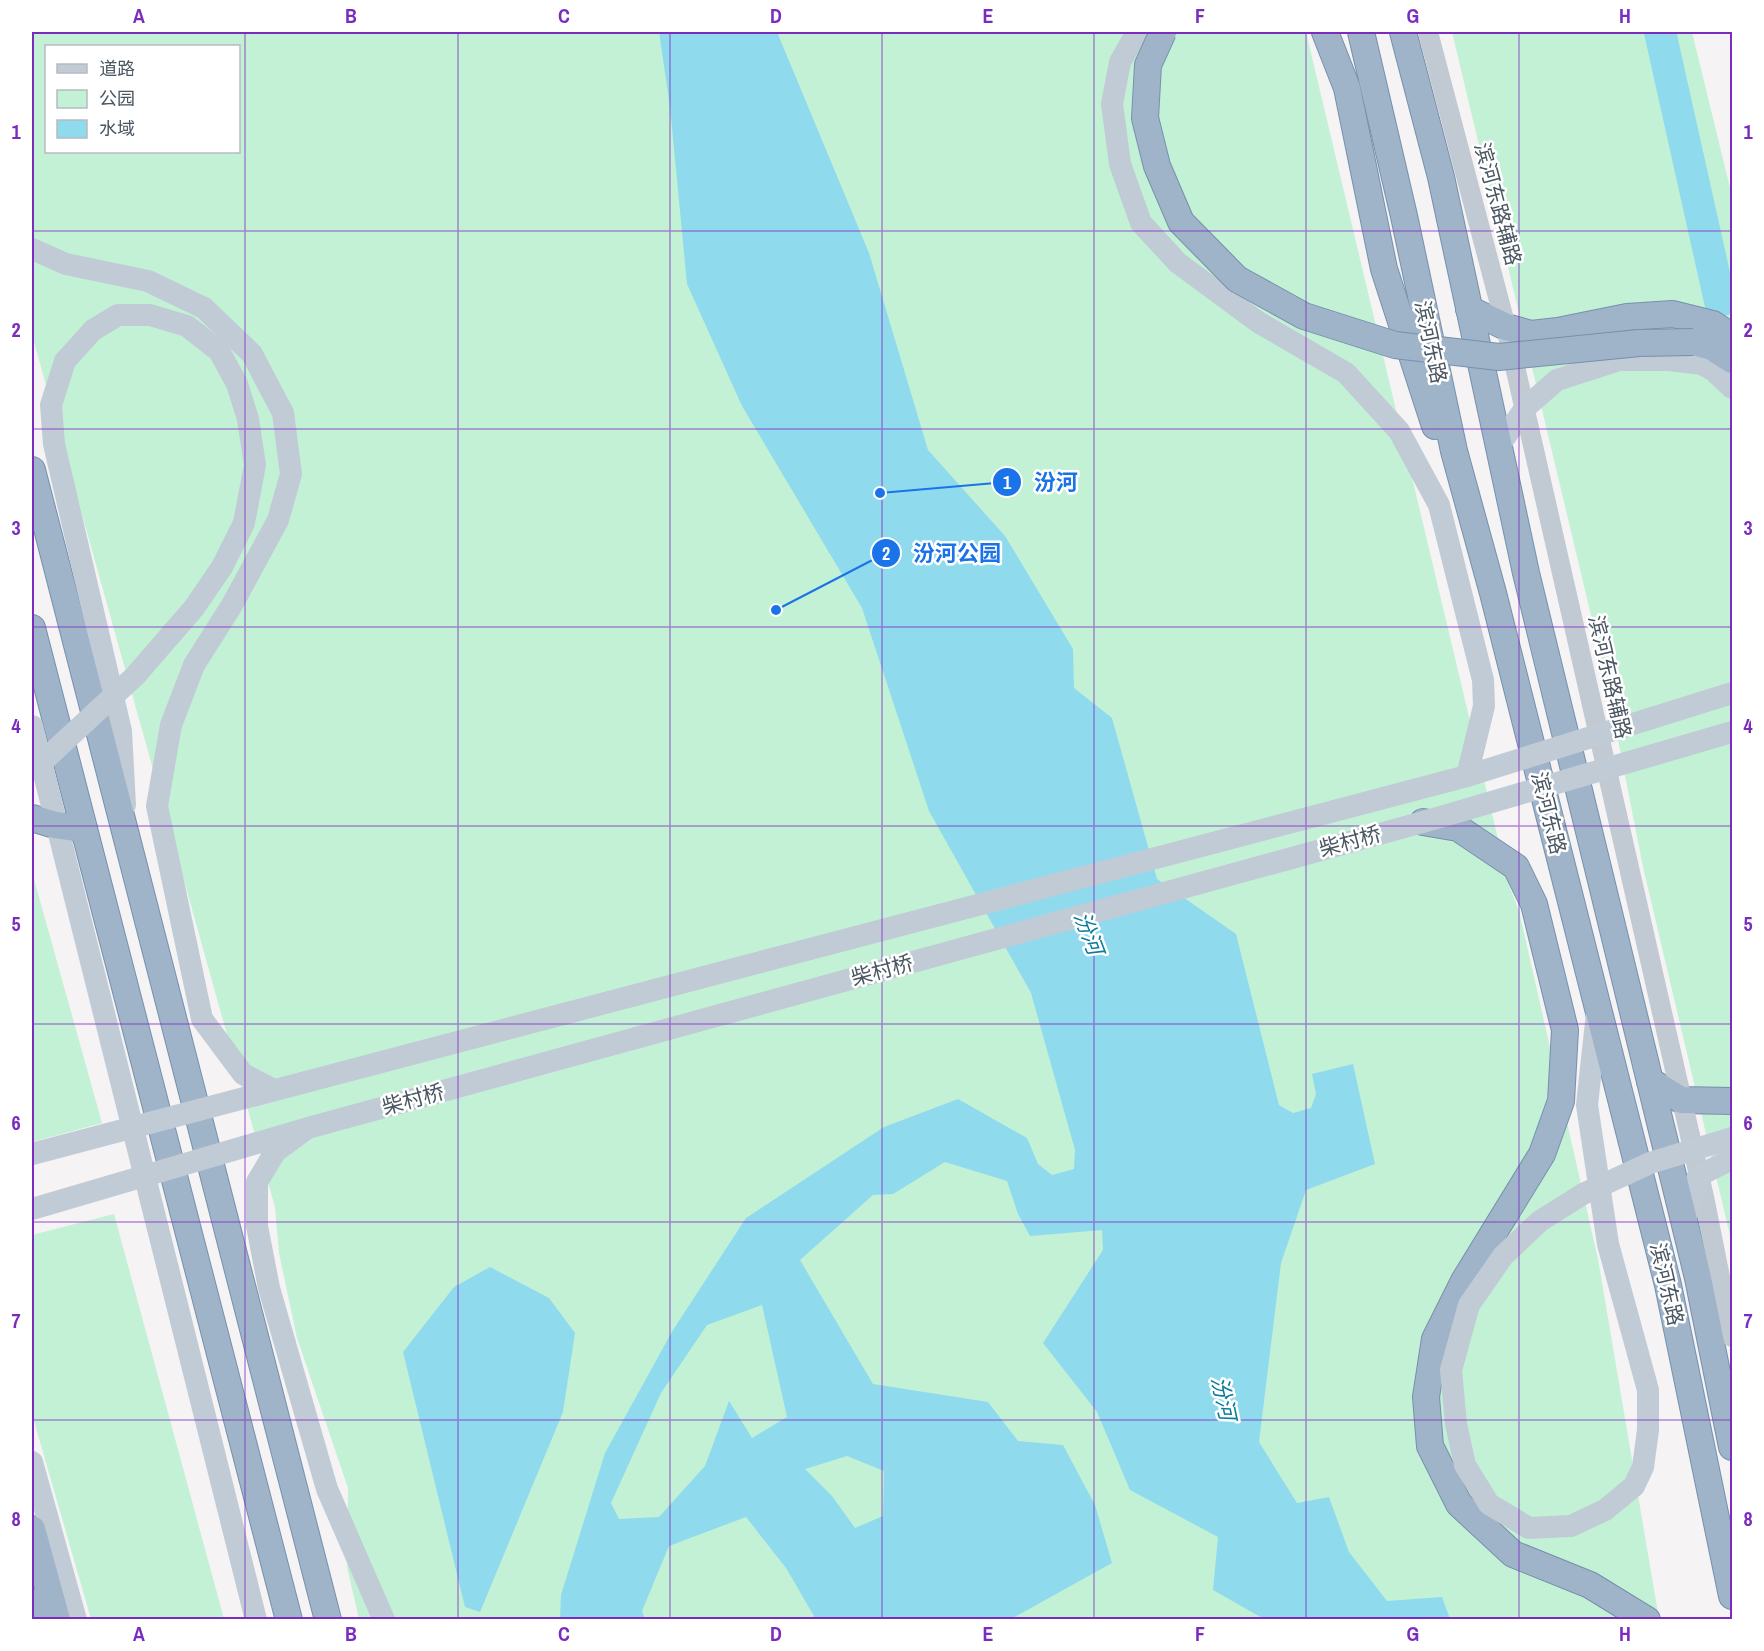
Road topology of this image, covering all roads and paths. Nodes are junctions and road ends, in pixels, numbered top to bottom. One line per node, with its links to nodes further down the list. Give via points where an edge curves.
1 (1137, 32): 22 (main road, via 1120,62 1112,104 1120,164 1140,223 1178,264 1258,322 1347,373 1399,431 1439,505 1483,680 1484,706)
2 (1163, 32): 11 (highway, bridge, via 1148,64 1145,118 1157,166 1181,222 1237,279 1304,316 1395,345 1499,357 1639,343 1693,342 1712,347)
3 (1325, 32): 16 (highway, via 1347,88 1384,269 1431,418)
4 (1360, 32): 16 (highway, 滨河东路)
5 (1403, 32): 8 (highway, 滨河东路, via 1441,177)
6 (1428, 32): 9 (street, 滨河东路辅路)
7 (32, 249): 29 (main road, via 66,264 148,281 204,308 252,354 283,413 291,474 278,520 194,665 171,725 157,806 202,1019 243,1074)
8 (1469, 309): 9 (highway); 14 (highway, 滨河东路)
9 (1506, 327): 10 (highway, via 1531,334 1627,317 1673,314 1713,324); 13 (street, 滨河东路辅路)
10 (1732, 337)
11 (1732, 360)
12 (1732, 388): 13 (main road, via 1702,364 1619,360 1557,380)
13 (1524, 408): 14 (main road); 30 (street, 滨河东路辅路)
14 (1499, 446): 28 (highway, 滨河东路, via 1526,573)
15 (32, 470): 26 (highway)
16 (1465, 492): 27 (highway, 滨河东路)
17 (32, 628): 25 (highway)
18 (1732, 693): 22 (main road, 柴村桥, bridge)
19 (32, 726): 23 (main road)
20 (1732, 732): 24 (main road, 柴村桥, bridge)
21 (32, 768): 26 (main road, bridge, via 41,763 135,676 195,608 244,523 255,465 248,419 237,384 219,351 187,326 150,315 118,315 93,330 65,360 51,405 54,444 121,730)
22 (1467, 776): 29 (main road, 柴村桥, bridge)
23 (43, 821): 25 (highway); 48 (main road)
24 (1423, 822): 32 (main road, 柴村桥, bridge); 52 (highway, via 1458,828 1516,867 1534,904 1565,1030 1561,1101 1542,1154 1464,1281 1435,1339 1426,1397 1430,1446 1459,1504 1513,1554 1590,1585)
25 (84, 829): 49 (highway)
26 (127, 843): 50 (highway)
27 (1598, 1006): 33 (main road, bridge, via 1587,1105 1608,1244 1648,1390 1648,1430 1643,1467 1634,1486 1605,1510 1571,1526 1529,1528 1490,1504 1465,1465 1451,1370 1469,1305 1503,1257 1540,1221 1583,1194 1650,1163); 43 (highway, 滨河东路, via 1668,1285)
28 (1650, 1081): 30 (highway); 38 (highway, 滨河东路)
29 (274, 1090): 34 (main road, 柴村桥, bridge)
30 (1681, 1100): 31 (highway); 36 (street, 滨河东路辅路)
31 (1732, 1101)
32 (308, 1128): 37 (main road, 柴村桥, bridge); 51 (main road, via 274,1152 257,1182 257,1226 269,1288 327,1489)
33 (1732, 1138)
34 (32, 1154)
35 (1732, 1159): 36 (main road)
36 (1698, 1176): 38 (main road); 39 (street, 滨河东路辅路)
37 (32, 1209)
38 (1684, 1224): 40 (highway, 滨河东路)
39 (1732, 1337)
40 (1732, 1447)
41 (32, 1461): 47 (main road)
42 (32, 1529): 46 (highway)
43 (1732, 1596)
44 (32, 1602): 45 (highway)
45 (37, 1620)
46 (57, 1620)
47 (76, 1620)
48 (256, 1620)
49 (289, 1620)
50 (328, 1620)
51 (384, 1620)
52 (1647, 1620)

